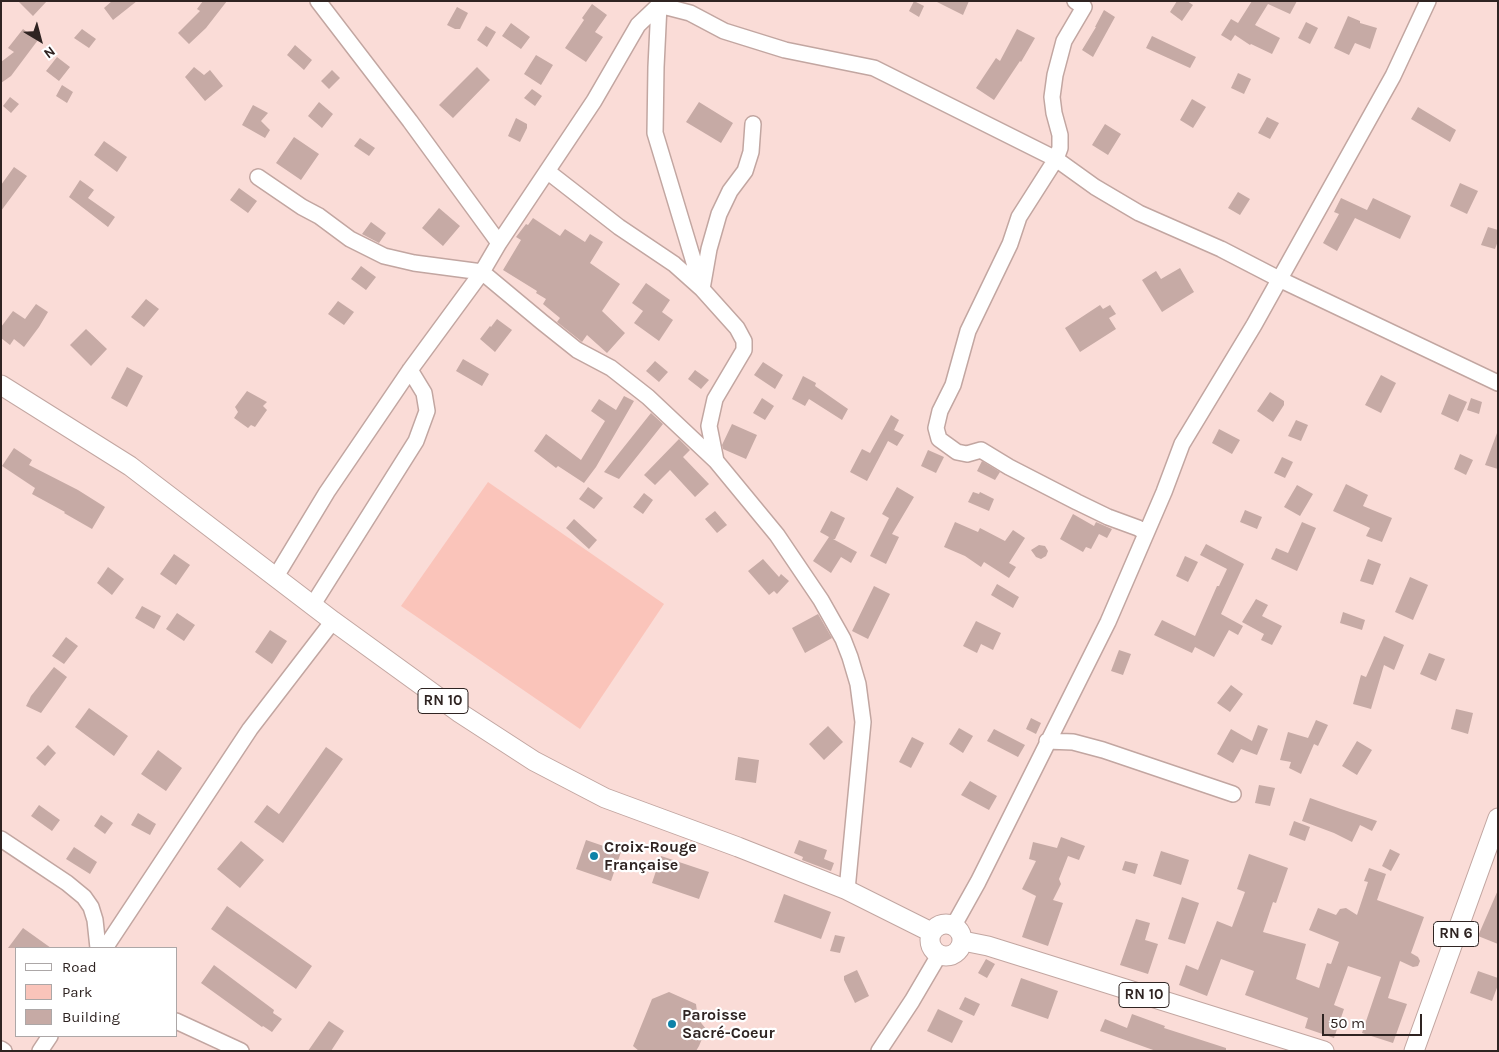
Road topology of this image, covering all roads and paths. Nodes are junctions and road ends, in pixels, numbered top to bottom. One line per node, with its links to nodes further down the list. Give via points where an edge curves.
1 (318, 1): 9 (street)
2 (1075, 1): 6 (street, via 1084,7 1064,40 1052,97 1060,135)
3 (1428, 1): 11 (street, via 1393,76)
4 (660, 3): 6 (street, via 690,13 724,31 785,50 874,68); 7 (street, via 638,25 594,101); 12 (street, via 655,134)
5 (753, 124): 12 (street, via 751,152 745,171 719,214)
6 (1056, 159): 11 (street, via 1095,188 1139,213); 17 (street, via 1019,217 1010,244 968,331 953,385 936,428 939,439 957,452 967,454 981,450 1077,502)
7 (546, 171): 9 (street); 12 (street, via 674,264)
8 (258, 177): 10 (street, via 350,239 384,256)
9 (499, 243): 10 (street)
10 (482, 272): 13 (street); 16 (street, via 563,339 611,368 648,397)
11 (1279, 279): 14 (street); 17 (street, via 1182,444)
12 (702, 289): 16 (street, via 737,328 744,341 744,350 715,399 709,426)
13 (410, 370): 18 (street, via 327,492); 19 (street, via 424,393 427,412 416,441)
14 (1498, 383)
15 (1, 385): 18 (main road, RN 10, via 130,466)
16 (716, 461): 25 (street, via 777,536 816,592 850,657 858,684 863,722)
17 (1146, 533): 21 (street, via 1108,622)
18 (275, 578): 19 (main road, RN 10)
19 (312, 606): 20 (main road, RN 10)
20 (333, 621): 25 (main road, RN 10, via 460,714 534,761 605,798); 29 (street, via 250,729)
21 (1047, 741): 22 (street, via 1073,742 1103,750); 27 (street, via 978,882)
22 (1233, 794)
23 (1498, 818): 39 (main road, RN 6)
24 (1, 839): 28 (street, via 84,897 95,920)
25 (847, 890): 26 (main road, RN 10)
26 (931, 932): 27 (main road, RN 10, via 941,924); 30 (main road, via 930,945)
27 (958, 933): 30 (main road, via 961,948 951,956); 38 (main road, RN 10, via 988,946)
28 (98, 947)
29 (106, 947)
30 (938, 955): 37 (street)
31 (178, 1022): 36 (street)
32 (49, 1037): 35 (street)
33 (1, 1049): 34 (street)
34 (4, 1051)
35 (40, 1051)
36 (241, 1051)
37 (880, 1051)
38 (1324, 1051)
39 (1414, 1051)

